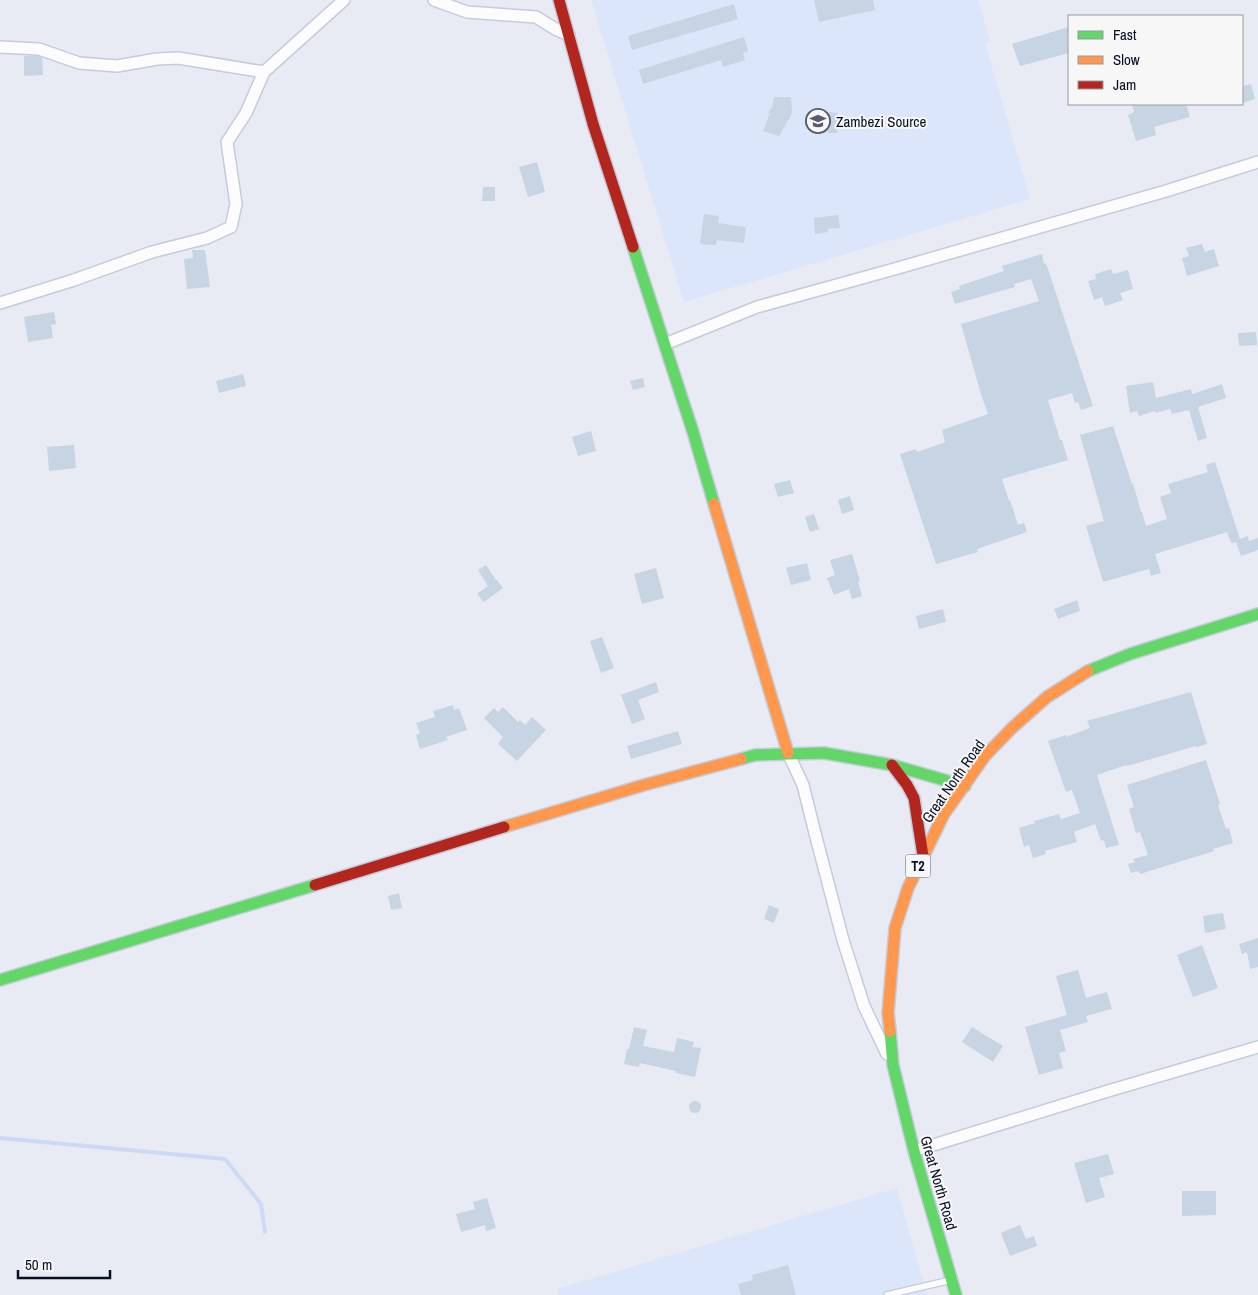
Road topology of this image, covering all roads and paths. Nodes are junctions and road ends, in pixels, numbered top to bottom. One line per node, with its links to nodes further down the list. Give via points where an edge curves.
1 (344, 0): 6 (street)
2 (434, 0): 4 (street, via 467,12 536,17)
3 (559, 0): 4 (main road)
4 (569, 35): 9 (main road, via 593,124)
5 (0, 47): 6 (street, via 39,49 79,63 117,66 178,58)
6 (264, 72): 8 (street, via 246,113 227,142 236,204 231,227 206,238 152,252)
7 (1258, 162): 9 (street, via 757,307)
8 (0, 303)
9 (665, 344): 11 (main road)
10 (1258, 614): 13 (main road, Great North Road / T2, via 1130,654 1088,671 1047,697 1012,728 986,756)
11 (788, 753): 12 (main road, via 824,752); 15 (main road, via 755,754 644,785); 17 (street, via 803,785 843,940 864,1006)
12 (892, 765): 13 (main road); 14 (main road, via 911,789)
13 (965, 786): 14 (main road, Great North Road / T2, via 944,814)
14 (923, 856): 17 (main road, Great North Road / T2, via 895,928 888,1013)
15 (0, 980)
16 (1258, 1047): 18 (street)
17 (892, 1065): 18 (main road, Great North Road / T2)
18 (914, 1151): 19 (main road, Great North Road / T2)
19 (952, 1280): 20 (lane); 21 (main road, Great North Road / T2)
20 (887, 1295)
21 (956, 1295)

